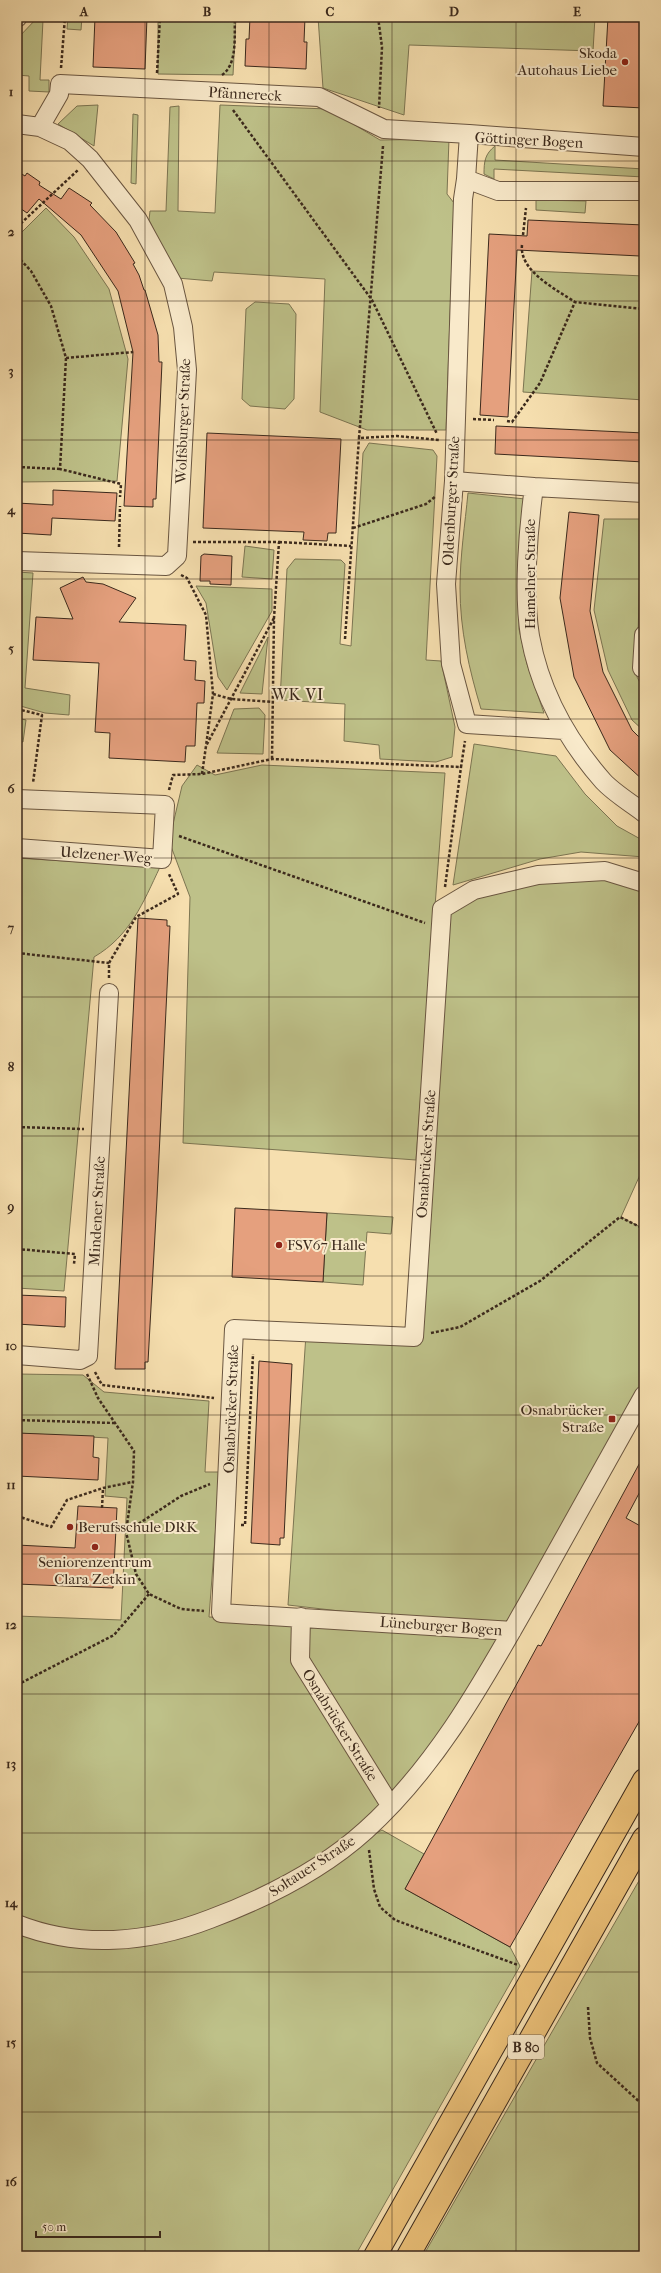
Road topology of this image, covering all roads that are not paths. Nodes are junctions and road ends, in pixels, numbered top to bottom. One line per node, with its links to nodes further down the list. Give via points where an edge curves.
1 (17, 124): 2 (street, Wolfsburger Straße)
2 (40, 127): 3 (street, Pfännereck, via 59,94 60,84 156,89 219,86 319,97 384,129); 10 (street, Wolfsburger Straße, via 70,141 90,159 138,220 173,284 183,327 187,370 179,542 177,556 166,566)
3 (469, 134): 4 (street, Göttinger Bogen); 5 (street, Göttinger Bogen)
4 (644, 147)
5 (466, 179): 6 (street, via 498,191); 7 (street, Oldenburger Straße)
6 (644, 191)
7 (454, 481): 8 (street); 13 (street, Oldenburger Straße, via 446,584 451,664 467,724)
8 (534, 487): 9 (street); 13 (street, Hamelner Straße, via 527,586 530,636 545,689)
9 (644, 493)
10 (17, 561)
11 (644, 635): 12 (street)
12 (642, 668)
13 (564, 730): 15 (street, Hamelner Straße, via 604,782)
14 (17, 799): 16 (street, Uelzener Weg, via 165,805 162,859)
15 (644, 813)
16 (17, 848)
17 (644, 883): 21 (street, Osnabrücker Straße, via 604,871 538,875 474,890 442,909 414,1337 234,1328)
18 (109, 992): 19 (street, Mindener Straße, via 84,1358)
19 (17, 1355)
20 (644, 1395): 23 (street, Lüneburger Bogen)
21 (221, 1613): 22 (street, Lüneburger Bogen)
22 (301, 1617): 23 (street, Lüneburger Bogen); 25 (street, Osnabrücker Straße, via 300,1660)
23 (512, 1631): 25 (street, Soltauer Straße, via 445,1742)
24 (644, 1780): 28 (highway, B 80)
25 (390, 1805): 27 (street, Soltauer Straße, via 366,1830 342,1849 291,1882 254,1902 184,1929 123,1940 93,1942)
26 (644, 1838): 29 (highway, B 80)
27 (17, 1924)
28 (375, 2256)
29 (408, 2256)

